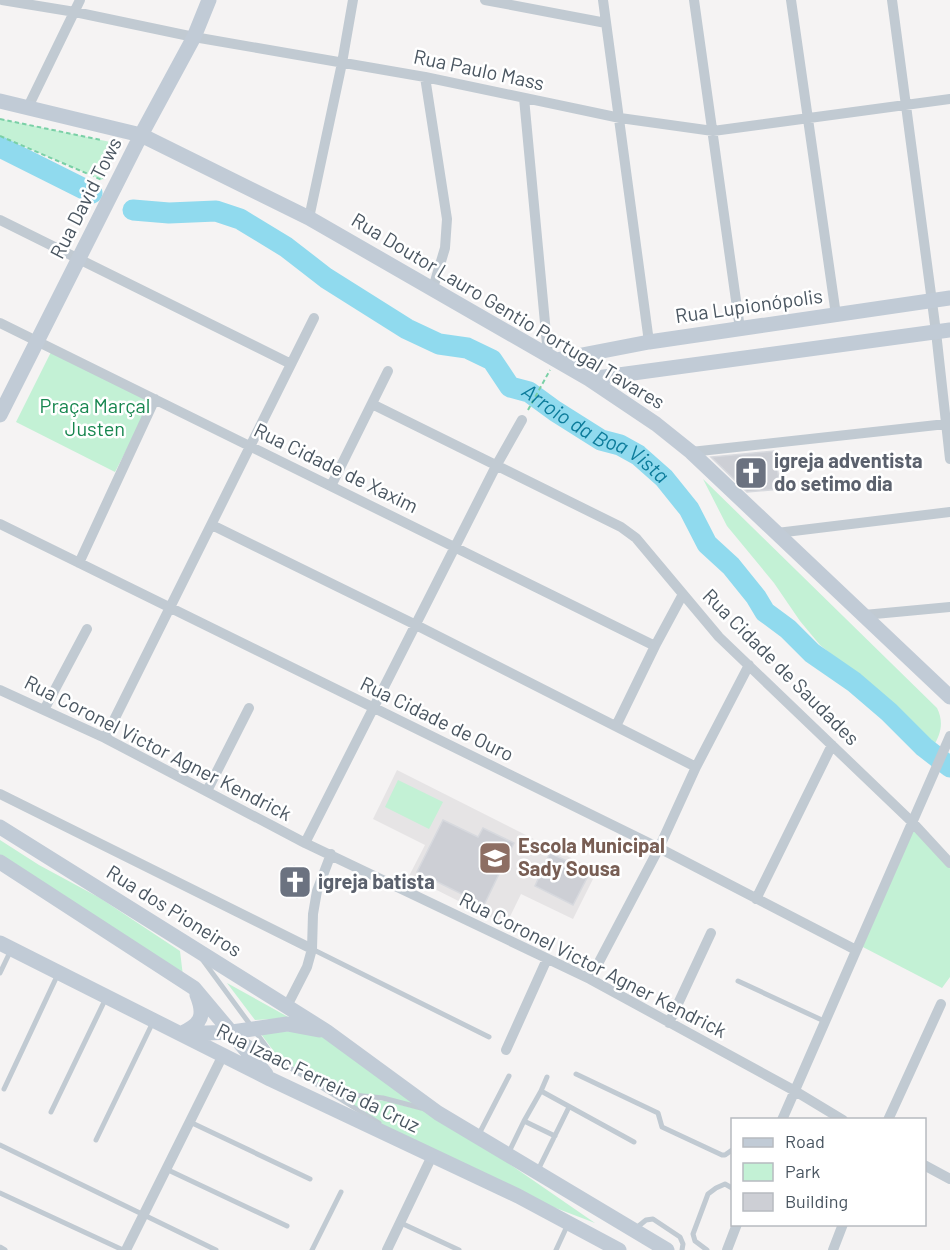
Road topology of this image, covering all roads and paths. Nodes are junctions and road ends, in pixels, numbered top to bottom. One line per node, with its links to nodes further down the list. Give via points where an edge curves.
1 (2, 0): 10 (street, Rua Paulo Mass)
2 (80, 0): 10 (street)
3 (209, 0): 12 (street, Rua David Tows)
4 (353, 0): 13 (street)
5 (484, 0): 11 (street)
6 (603, 0): 11 (street)
7 (694, 0): 23 (street)
8 (791, 0): 21 (street)
9 (892, 0): 18 (street)
10 (75, 12): 12 (street, Rua Paulo Mass); 19 (street)
11 (606, 23): 20 (street)
12 (194, 37): 13 (street, Rua Paulo Mass); 24 (street, Rua David Tows)
13 (342, 63): 14 (street, Rua Paulo Mass); 26 (street)
14 (425, 77): 15 (street, Rua Paulo Mass); 29 (street, via 447,219 446,248)
15 (524, 98): 20 (street, Rua Paulo Mass); 39 (street)
16 (950, 99): 18 (street, Rua Paulo Mass)
17 (0, 101): 19 (street, Rua Doutor Lauro Gentio Portugal Tavares)
18 (906, 105): 21 (street, Rua Paulo Mass); 31 (street)
19 (28, 107): 24 (street, Rua Doutor Lauro Gentio Portugal Tavares)
20 (620, 118): 23 (street, Rua Paulo Mass); 38 (street)
21 (808, 118): 23 (street, Rua Paulo Mass); 32 (street)
22 (0, 119): 25 (path, via 120,144 102,180)
23 (713, 131): 35 (street)
24 (141, 135): 26 (street, Rua Doutor Lauro Gentio Portugal Tavares); 28 (street, Rua David Tows)
25 (0, 136)
26 (309, 218): 29 (street, Rua Doutor Lauro Gentio Portugal Tavares)
27 (0, 220): 28 (street)
28 (80, 258): 37 (street, Rua David Tows); 40 (street)
29 (433, 288): 39 (street, Rua Doutor Lauro Gentio Portugal Tavares)
30 (950, 298): 31 (street, Rua Lupionópolis)
31 (932, 301): 32 (street, Rua Lupionópolis); 36 (street)
32 (836, 315): 35 (street, Rua Lupionópolis)
33 (314, 318): 40 (street)
34 (0, 323): 37 (street, Rua Cidade de Xaxim)
35 (740, 329): 38 (street, Rua Lupionópolis)
36 (943, 331): 42 (street); 47 (street)
37 (38, 341): 43 (street, Rua Cidade de Xaxim); 45 (street, Rua David Tows)
38 (649, 342): 39 (street, Rua Lupionópolis)
39 (552, 358): 42 (street, Rua Doutor Lauro Gentio Portugal Tavares); 46 (path)
40 (291, 364): 48 (street)
41 (388, 371): 44 (street)
42 (589, 379): 49 (street, Rua Doutor Lauro Gentio Portugal Tavares)
43 (155, 399): 48 (street, Rua Cidade de Xaxim); 58 (street)
44 (372, 404): 51 (street, Rua Cidade de Saudades); 52 (street)
45 (0, 415)
46 (524, 417): 51 (street)
47 (946, 424): 49 (street); 50 (street)
48 (252, 446): 52 (street, Rua Cidade de Xaxim); 55 (street)
49 (691, 452): 56 (street, Rua Doutor Lauro Gentio Portugal Tavares)
50 (950, 459)
51 (496, 466): 57 (street); 59 (street, Rua Cidade de Saudades, via 621,527 636,538)
52 (331, 486): 57 (street, Rua Cidade de Xaxim)
53 (950, 512): 56 (street)
54 (0, 524): 58 (street, Rua Cidade de Ouro)
55 (212, 525): 61 (street); 63 (street)
56 (777, 533): 62 (street, Rua Doutor Lauro Gentio Portugal Tavares)
57 (456, 547): 63 (street); 65 (street, Rua Cidade de Xaxim)
58 (79, 563): 61 (street, Rua Cidade de Ouro)
59 (683, 594): 65 (street); 66 (street, Rua Cidade de Saudades)
60 (950, 607): 62 (street)
61 (170, 608): 70 (street, Rua Cidade de Ouro); 73 (street)
62 (864, 615): 68 (street, Rua Doutor Lauro Gentio Portugal Tavares)
63 (416, 625): 70 (street); 72 (street)
64 (87, 629): 71 (street)
65 (655, 646): 72 (street)
66 (749, 665): 75 (street, Rua Cidade de Saudades); 76 (street)
67 (0, 690): 71 (street, Rua Coronel Victor Agner Kendrick)
68 (950, 697)
69 (249, 708): 77 (street)
70 (374, 708): 81 (street); 82 (street, Rua Cidade de Ouro)
71 (44, 710): 73 (street, Rua Coronel Victor Agner Kendrick)
72 (616, 726): 76 (street)
73 (105, 738): 77 (street, Rua Coronel Victor Agner Kendrick)
74 (949, 739): 79 (street)
75 (832, 745): 79 (street, Rua Cidade de Saudades); 86 (street)
76 (696, 767): 82 (street)
77 (207, 791): 81 (street, Rua Coronel Victor Agner Kendrick)
78 (0, 794): 90 (street)
79 (912, 822): 85 (street, Rua Cidade de Saudades); 91 (street)
80 (1, 829): 89 (street, Rua dos Pioneiros)
81 (305, 843): 83 (street, Rua Coronel Victor Agner Kendrick)
82 (659, 848): 86 (street, Rua Cidade de Ouro); 95 (street)
83 (331, 854): 90 (street, via 317,891); 92 (street, Rua Coronel Victor Agner Kendrick)
84 (0, 862): 97 (street)
85 (950, 863)
86 (756, 899): 91 (street, Rua Cidade de Ouro)
87 (711, 933): 103 (street)
88 (6, 946): 93 (street, Rua Izaac Ferreira da Cruz); 94 (lane)
89 (192, 946): 100 (street, Rua dos Pioneiros); 104 (lane)
90 (312, 949): 100 (street); 108 (lane)
91 (856, 950): 102 (street)
92 (547, 959): 95 (street, Rua Coronel Victor Agner Kendrick); 109 (street)
93 (58, 973): 98 (street, Rua Izaac Ferreira da Cruz); 116 (lane)
94 (0, 974)
95 (590, 979): 103 (street, Rua Coronel Victor Agner Kendrick)
96 (738, 981): 102 (lane)
97 (194, 988): 106 (street); 107 (street, via 200,1004 199,1022)
98 (106, 996): 101 (street, Rua Izaac Ferreira da Cruz); 121 (lane)
99 (941, 1004): 125 (street)
100 (287, 1006): 105 (street, Rua dos Pioneiros)
101 (154, 1020): 107 (street, Rua Izaac Ferreira da Cruz); 130 (lane)
102 (824, 1021): 118 (street)
103 (669, 1023): 118 (street, Rua Coronel Victor Agner Kendrick)
104 (253, 1028): 105 (street, via 287,1024); 106 (street); 111 (lane)
105 (326, 1031): 122 (street, Rua Izaac Ferreira da Cruz)
106 (232, 1032): 107 (street); 111 (lane); 115 (street)
107 (179, 1034): 110 (street, Rua Izaac Ferreira da Cruz)
108 (489, 1037)
109 (506, 1050)
110 (223, 1055): 115 (street, Rua Izaac Ferreira da Cruz); 127 (street)
111 (274, 1057): 119 (lane)
112 (576, 1074): 133 (lane, via 658,1113 662,1127 722,1155)
113 (509, 1076): 128 (lane)
114 (547, 1077): 117 (lane)
115 (270, 1079): 135 (street, Rua Izaac Ferreira da Cruz)
116 (4, 1089)
117 (541, 1091): 120 (lane); 126 (lane)
118 (795, 1091): 123 (street); 124 (street, Rua Coronel Victor Agner Kendrick)
119 (332, 1093): 122 (lane, via 383,1098); 135 (lane)
120 (569, 1107): 129 (lane); 131 (lane)
121 (51, 1112)
122 (438, 1113): 128 (street, Rua Izaac Ferreira da Cruz)
123 (782, 1118)
124 (841, 1118)
125 (888, 1118)
126 (524, 1120): 129 (lane); 134 (lane)
127 (189, 1122): 137 (street); 139 (lane)
128 (478, 1136): 134 (street, Rua Izaac Ferreira da Cruz)
129 (555, 1136): 138 (lane)
130 (96, 1140)
131 (634, 1142)
132 (0, 1145): 144 (lane)
133 (731, 1151)
134 (508, 1155): 138 (street, Rua Izaac Ferreira da Cruz)
135 (432, 1156): 145 (street); 146 (street, Rua Izaac Ferreira da Cruz)
136 (926, 1166): 140 (street)
137 (166, 1169): 144 (street); 147 (lane)
138 (537, 1172): 150 (street, Rua Izaac Ferreira da Cruz)
139 (310, 1179)
140 (950, 1179)
141 (731, 1187): 162 (lane, via 725,1184 708,1194 693,1233 695,1241)
142 (341, 1192): 156 (lane)
143 (0, 1193): 154 (lane)
144 (143, 1215): 154 (street); 155 (lane)
145 (401, 1222): 157 (street); 158 (lane)
146 (569, 1222): 152 (street, Rua Izaac Ferreira da Cruz); 159 (lane)
147 (287, 1226)
148 (736, 1226): 163 (street)
149 (842, 1226): 164 (street)
150 (635, 1229): 160 (street, Rua Izaac Ferreira da Cruz); 161 (lane, via 653,1219 680,1237)
151 (0, 1247): 153 (lane)
152 (610, 1248)
153 (5, 1250)
154 (124, 1250)
155 (216, 1250)
156 (312, 1250)
157 (387, 1250)
158 (459, 1250)
159 (556, 1250)
160 (667, 1250)
161 (682, 1250)
162 (707, 1250)
163 (727, 1250)
164 (833, 1250)

